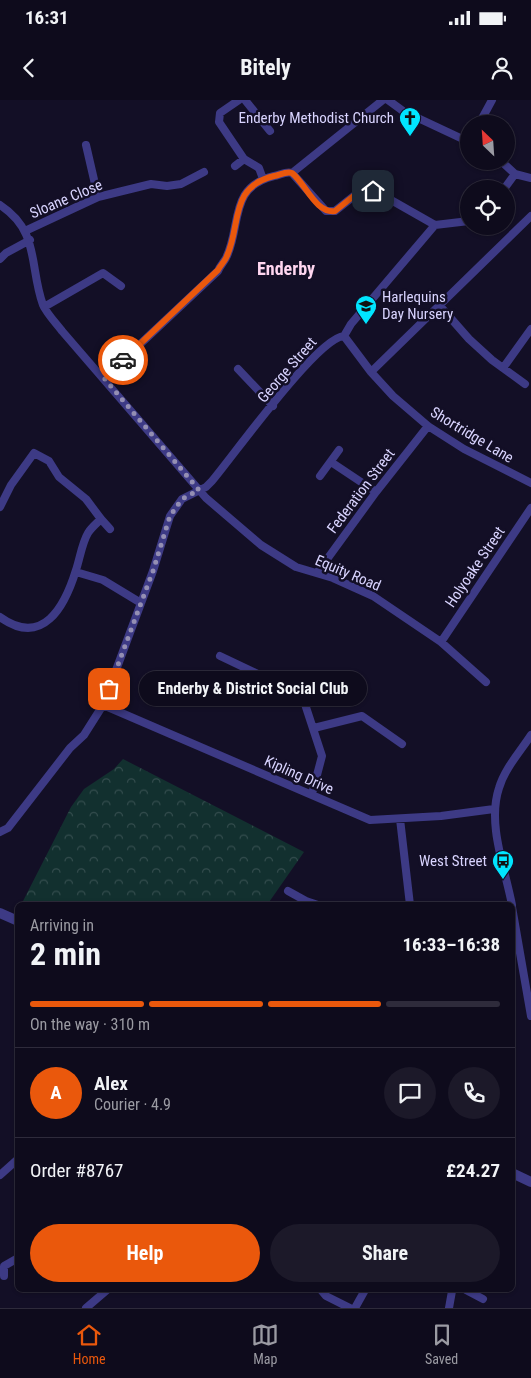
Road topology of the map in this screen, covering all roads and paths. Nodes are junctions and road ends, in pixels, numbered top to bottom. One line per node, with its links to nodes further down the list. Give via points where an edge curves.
1 (240, 100): 10 (street, via 220,113 218,119)
2 (245, 100): 7 (street)
3 (383, 100): 15 (street)
4 (388, 100): 8 (street, via 403,111)
5 (492, 100): 6 (street)
6 (484, 115)
7 (270, 131)
8 (460, 136)
9 (86, 145): 19 (street)
10 (244, 158): 11 (street); 17 (street, via 258,168)
11 (235, 166)
12 (511, 170): 14 (street)
13 (204, 172): 19 (street, Sloane Close, via 182,184 151,184)
14 (515, 174): 16 (street); 18 (street)
15 (295, 175): 17 (street, via 288,172); 23 (street, via 326,211 335,211 364,188)
16 (531, 178)
17 (263, 179): 37 (street, via 238,206 227,257 218,270)
18 (511, 180)
19 (98, 197): 24 (street, Sloane Close)
20 (0, 205): 24 (street, via 18,219)
21 (531, 216): 30 (street)
22 (460, 222): 23 (street)
23 (435, 225): 33 (street, George Street, via 350,324)
24 (25, 232): 25 (street)
25 (30, 240): 26 (street); 31 (street)
26 (0, 259)
27 (102, 264): 28 (street)
28 (103, 274): 29 (street); 31 (street)
29 (121, 286)
30 (440, 306): 34 (street, via 469,339); 36 (street)
31 (44, 307): 37 (street, Equity Road)
32 (531, 329): 34 (street)
33 (344, 336): 36 (street, Shortridge Lane); 39 (street, George Street, via 334,338 326,345)
34 (503, 368): 38 (street)
35 (238, 369): 39 (street)
36 (371, 372): 40 (street, Shortridge Lane)
37 (104, 378): 45 (street, Equity Road)
38 (525, 384)
39 (273, 406): 45 (street, George Street, via 212,481)
40 (428, 426): 44 (street, Shortridge Lane, via 464,449); 46 (street, Federation Street)
41 (339, 450): 42 (street)
42 (331, 462): 43 (street); 46 (street)
43 (320, 476)
44 (531, 483)
45 (199, 490): 53 (street, Equity Road, via 261,545 296,567); 54 (street, George Street, via 182,499 170,516)
46 (376, 492): 53 (street, Federation Street)
47 (0, 507): 49 (street); 50 (street, via 34,452 49,462 59,477 86,499)
48 (531, 508): 56 (street, Holyoake Street)
49 (8, 512)
50 (101, 519): 51 (street); 52 (street, via 88,533)
51 (110, 529)
52 (76, 572): 54 (street, via 103,580); 55 (street, via 55,616 40,626 20,628)
53 (317, 573): 56 (street, Equity Road, via 373,596)
54 (141, 603): 59 (street, George Street)
55 (0, 617)
56 (441, 642): 58 (street, Equity Road)
57 (220, 656): 60 (street, via 302,695)
58 (486, 682)
59 (103, 705): 63 (street, Kipling Drive); 66 (street, George Street, via 84,735 70,748 8,828)
60 (314, 728): 62 (street, via 362,716); 63 (street, via 322,756)
61 (531, 735): 64 (street, via 506,772)
62 (402, 744)
63 (312, 794): 65 (street, Kipling Drive, via 370,820)
64 (494, 809): 65 (street, Kipling Drive); 70 (street)
65 (400, 819): 69 (street)
66 (0, 832)
67 (288, 891): 68 (street)
68 (304, 902)
69 (410, 902)
70 (511, 902)
71 (0, 913): 72 (street)
72 (15, 920)
73 (515, 921): 74 (street)
74 (528, 985): 75 (street)
75 (531, 1016)
76 (15, 1162): 77 (street)
77 (11, 1166): 78 (street); 79 (street)
78 (15, 1169)
79 (0, 1175)
80 (515, 1175): 81 (street)
81 (531, 1182)
82 (15, 1260): 83 (street, via 4,1266)
83 (4, 1276)
84 (105, 1292): 90 (street)
85 (323, 1292): 91 (street)
86 (364, 1292): 92 (street)
87 (453, 1292): 93 (street)
88 (470, 1292): 89 (street)
89 (483, 1299)
90 (86, 1308)
91 (350, 1308)
92 (355, 1308)
93 (449, 1308)

